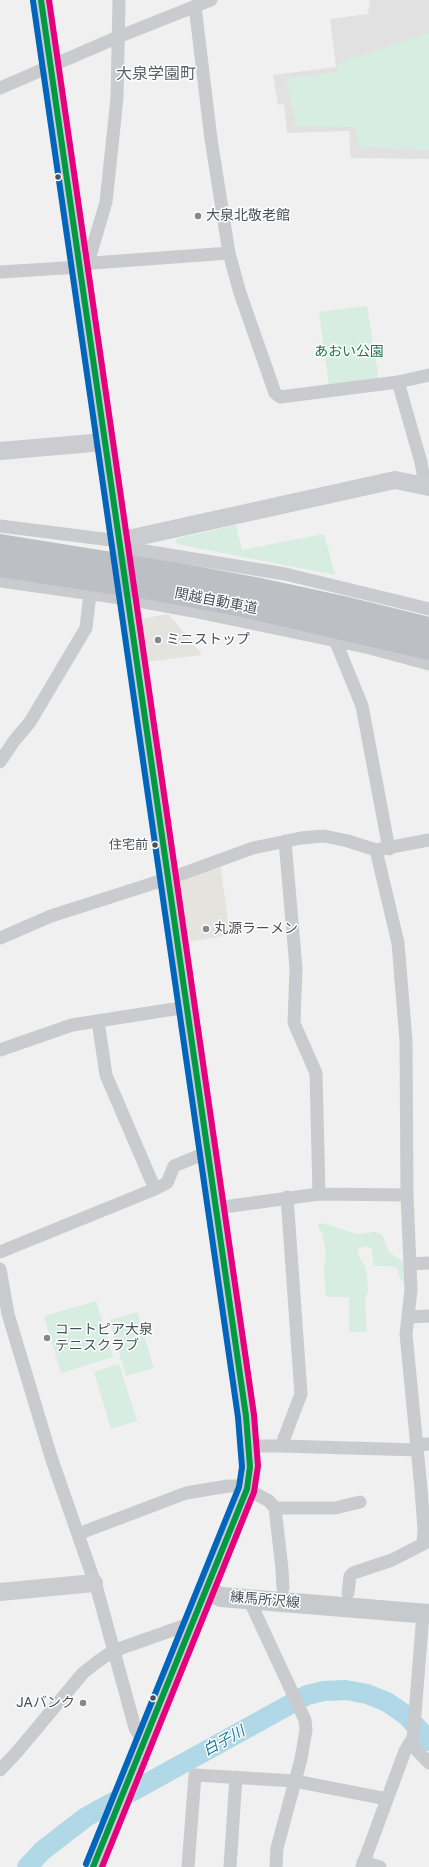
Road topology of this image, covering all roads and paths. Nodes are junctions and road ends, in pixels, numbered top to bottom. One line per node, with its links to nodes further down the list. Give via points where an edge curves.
1 (41, 0): 6 (street)
2 (119, 0): 5 (street)
3 (210, 0): 4 (street)
4 (195, 6): 5 (street); 8 (street, via 211,139)
5 (118, 37): 6 (street); 9 (street, via 118,98 106,202)
6 (51, 67): 7 (street); 9 (street)
7 (0, 88)
8 (229, 252): 9 (street); 12 (street, via 240,293 275,394 280,397)
9 (82, 265): 10 (street); 13 (street)
10 (0, 272)
11 (429, 375): 12 (street)
12 (398, 382): 15 (street)
13 (104, 442): 14 (street); 18 (street)
14 (0, 451)
15 (427, 486): 17 (street, via 395,480)
16 (0, 526): 18 (street)
17 (161, 533): 18 (street); 20 (street, via 158,544)
18 (119, 541): 20 (street, via 127,548); 24 (street)
19 (0, 545): 26 (highway, 関越自動車道, via 255,588)
20 (164, 553): 25 (street, via 285,574)
21 (0, 566): 28 (highway, 関越自動車道, via 232,604)
22 (0, 581): 23 (street)
23 (90, 594): 24 (street); 31 (street, via 86,628 30,722)
24 (128, 599): 27 (street); 36 (street)
25 (426, 608): 29 (street)
26 (429, 628)
27 (336, 642): 29 (street); 34 (street, via 362,706)
28 (429, 649)
29 (409, 659): 30 (street)
30 (429, 664)
31 (0, 762)
32 (429, 840): 34 (street)
33 (285, 841): 35 (street, via 324,836); 36 (street, via 253,848); 43 (street, via 296,968 294,1023 316,1073)
34 (389, 849): 35 (street)
35 (376, 850): 44 (street, via 398,943 406,1041)
36 (169, 878): 37 (street, via 51,916); 38 (street)
37 (0, 938)
38 (187, 1007): 39 (street); 41 (street)
39 (98, 1021): 40 (street, via 72,1025); 42 (street, via 106,1075)
40 (0, 1050)
41 (208, 1152): 42 (street, via 174,1166 167,1183); 46 (street)
42 (155, 1190): 47 (street)
43 (319, 1194): 44 (street); 45 (street)
44 (407, 1195): 49 (street)
45 (287, 1197): 46 (street); 54 (street, via 301,1394)
46 (216, 1208): 53 (street)
47 (0, 1252)
48 (429, 1263): 49 (street)
49 (410, 1264): 52 (street)
50 (0, 1269): 59 (street, via 8,1314)
51 (429, 1316): 52 (street)
52 (408, 1317): 55 (street, via 406,1334)
53 (249, 1446): 54 (street); 56 (street, via 250,1467)
54 (282, 1446): 55 (street)
55 (421, 1446): 60 (street)
56 (246, 1489): 58 (street, via 269,1501); 59 (street, via 232,1486 186,1493); 63 (street)
57 (360, 1502): 58 (street, via 335,1508)
58 (275, 1508): 62 (street)
59 (78, 1534): 61 (street)
60 (426, 1542): 65 (street, via 392,1560 354,1573 350,1576)
61 (94, 1583): 64 (street); 69 (street)
62 (283, 1588): 63 (main road, 練馬所沢線, via 222,1585); 65 (main road, 練馬所沢線)
63 (206, 1590): 66 (main road, 練馬所沢線, via 221,1597); 68 (street)
64 (0, 1592)
65 (348, 1593): 67 (main road, 練馬所沢線)
66 (252, 1599): 67 (main road, 練馬所沢線); 75 (street, via 253,1608 305,1720 306,1730)
67 (427, 1610): 70 (street)
68 (192, 1623): 69 (street); 71 (street)
69 (113, 1650): 71 (street, via 135,1728); 73 (street, via 83,1674)
70 (412, 1739): 72 (street); 76 (street)
71 (144, 1743): 78 (street)
72 (429, 1763)
73 (0, 1770)
74 (236, 1777): 75 (street); 79 (street, via 194,1777); 80 (street)
75 (295, 1781): 76 (street); 81 (street, via 277,1848)
76 (387, 1799): 77 (street)
77 (362, 1865): 82 (street)
78 (93, 1867)
79 (188, 1867)
80 (230, 1867)
81 (276, 1867)
82 (380, 1867)

